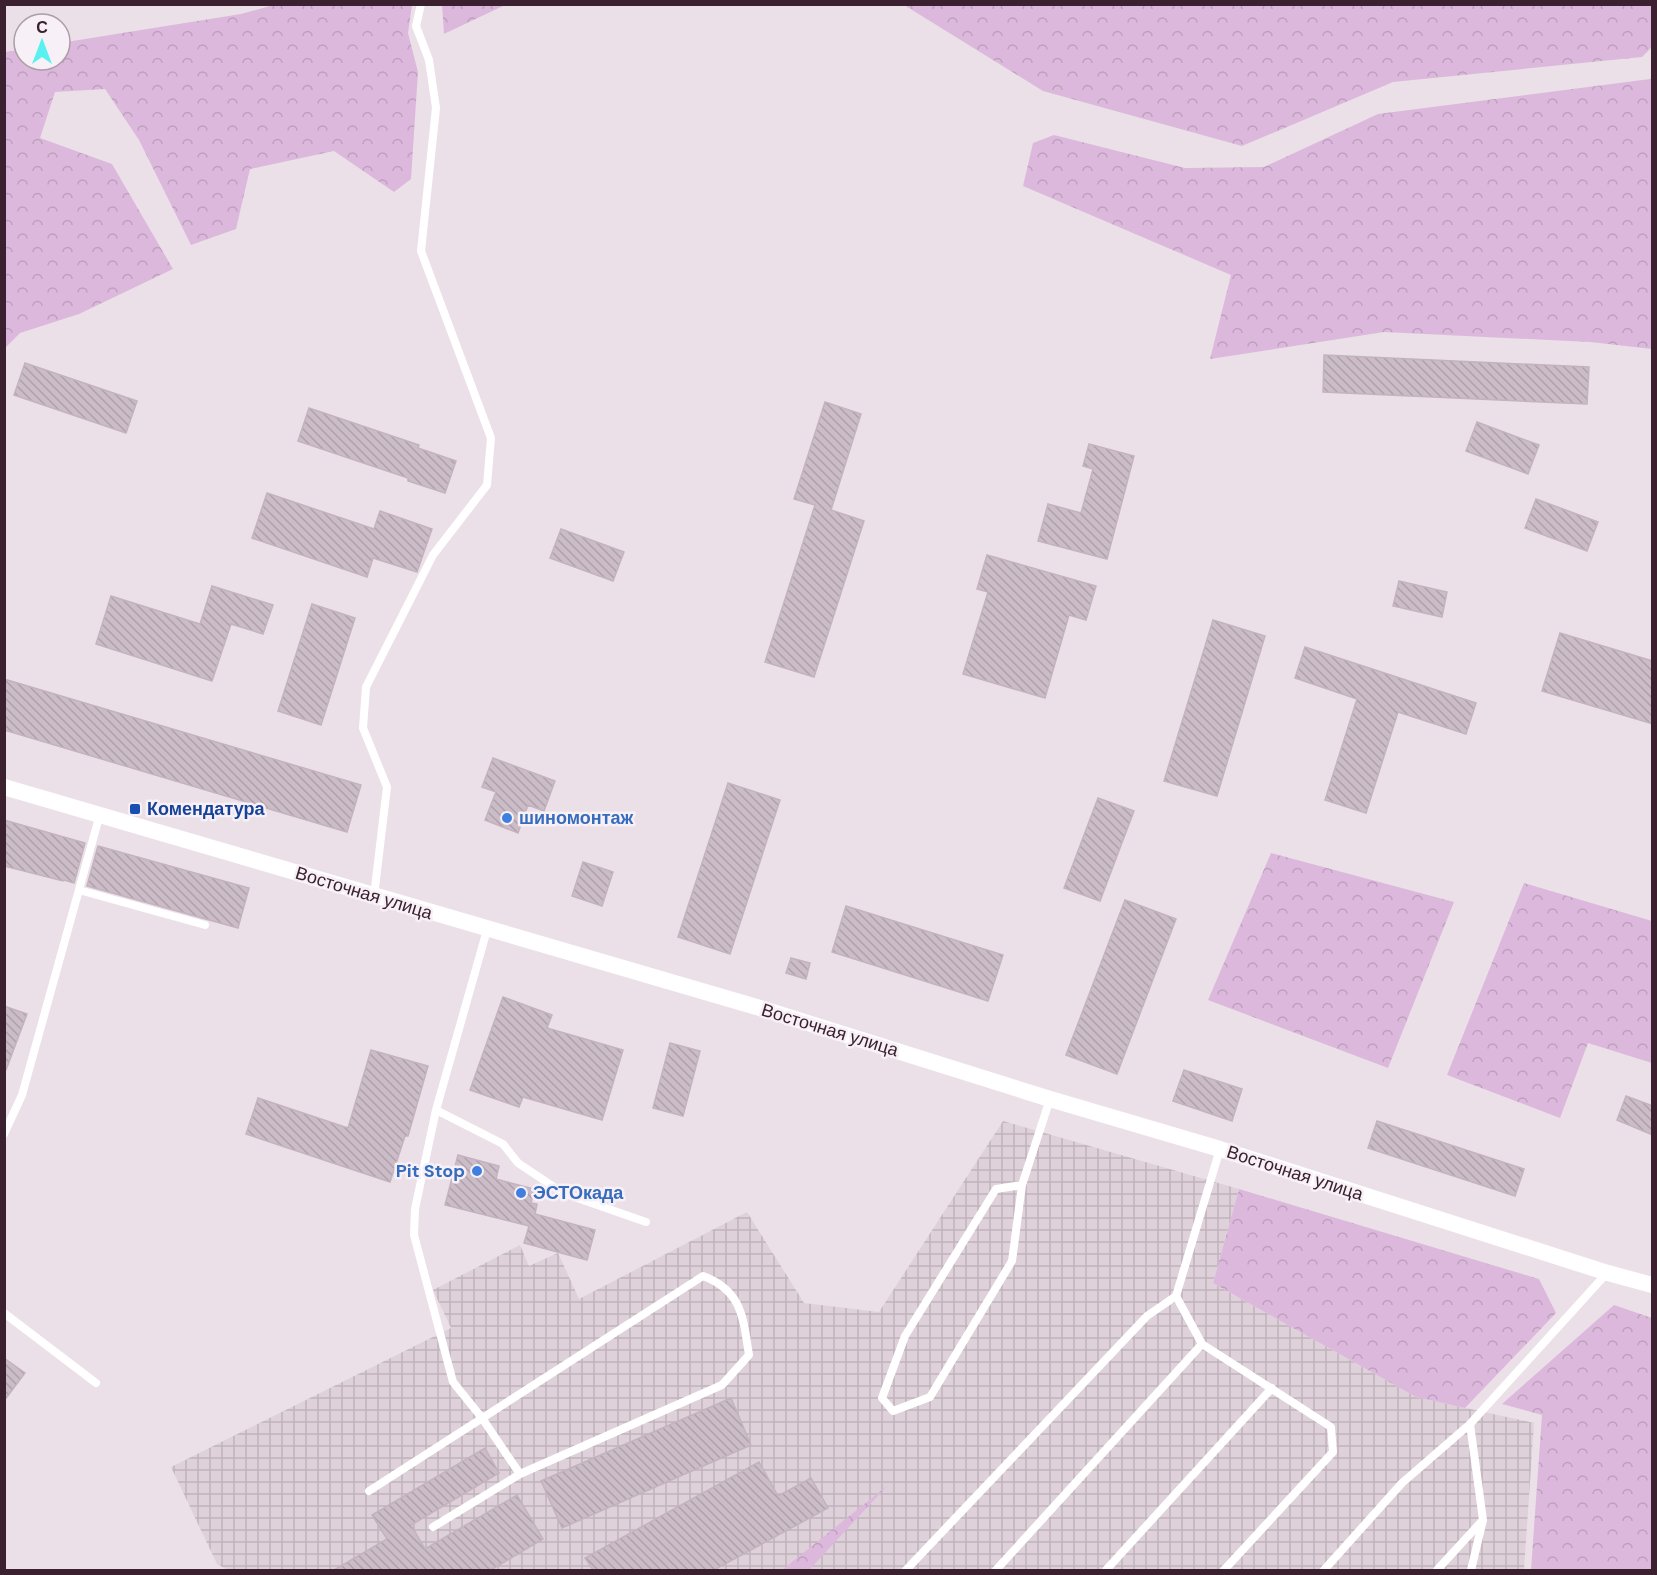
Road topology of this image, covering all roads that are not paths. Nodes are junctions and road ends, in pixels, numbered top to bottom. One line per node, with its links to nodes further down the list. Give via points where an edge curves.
1 (421, 4): 5 (lane, via 416,26 429,60 436,108 421,251 491,438 487,485 433,555 366,687 363,728 387,787)
2 (4, 787): 3 (street, Восточная улица)
3 (100, 814): 4 (lane); 5 (street, Восточная улица)
4 (79, 890): 6 (lane); 10 (lane, via 22,1095)
5 (374, 896): 7 (street, Восточная улица)
6 (205, 925)
7 (487, 930): 8 (street, Восточная улица, via 759,1008); 9 (lane)
8 (1050, 1099): 11 (street, Восточная улица); 12 (lane)
9 (436, 1110): 13 (lane, via 503,1144 518,1162 562,1193); 21 (lane, via 415,1209 414,1235 453,1382)
10 (4, 1134)
11 (1220, 1149): 14 (street, Восточная улица); 16 (lane)
12 (1022, 1185): 12 (lane, via 1012,1261 930,1397 893,1411 882,1398 905,1336 996,1190)
13 (646, 1222)
14 (1608, 1273): 15 (street, Восточная улица); 22 (lane)
15 (1653, 1285)
16 (1176, 1296): 18 (lane); 27 (lane, via 1147,1316)
17 (4, 1313): 19 (lane)
18 (1202, 1344): 20 (lane); 28 (lane)
19 (96, 1383)
20 (1272, 1388): 29 (lane); 30 (lane, via 1331,1427 1333,1452)
21 (482, 1419): 23 (lane); 23 (lane, via 703,1276 719,1281 741,1309 749,1355 722,1384); 24 (lane)
22 (1470, 1424): 25 (lane); 31 (lane, via 1402,1483)
23 (520, 1474): 26 (lane)
24 (369, 1491)
25 (1483, 1520): 32 (lane); 33 (lane)
26 (433, 1527)
27 (906, 1570)
28 (996, 1570)
29 (1106, 1570)
30 (1224, 1570)
31 (1323, 1570)
32 (1437, 1570)
33 (1471, 1570)

